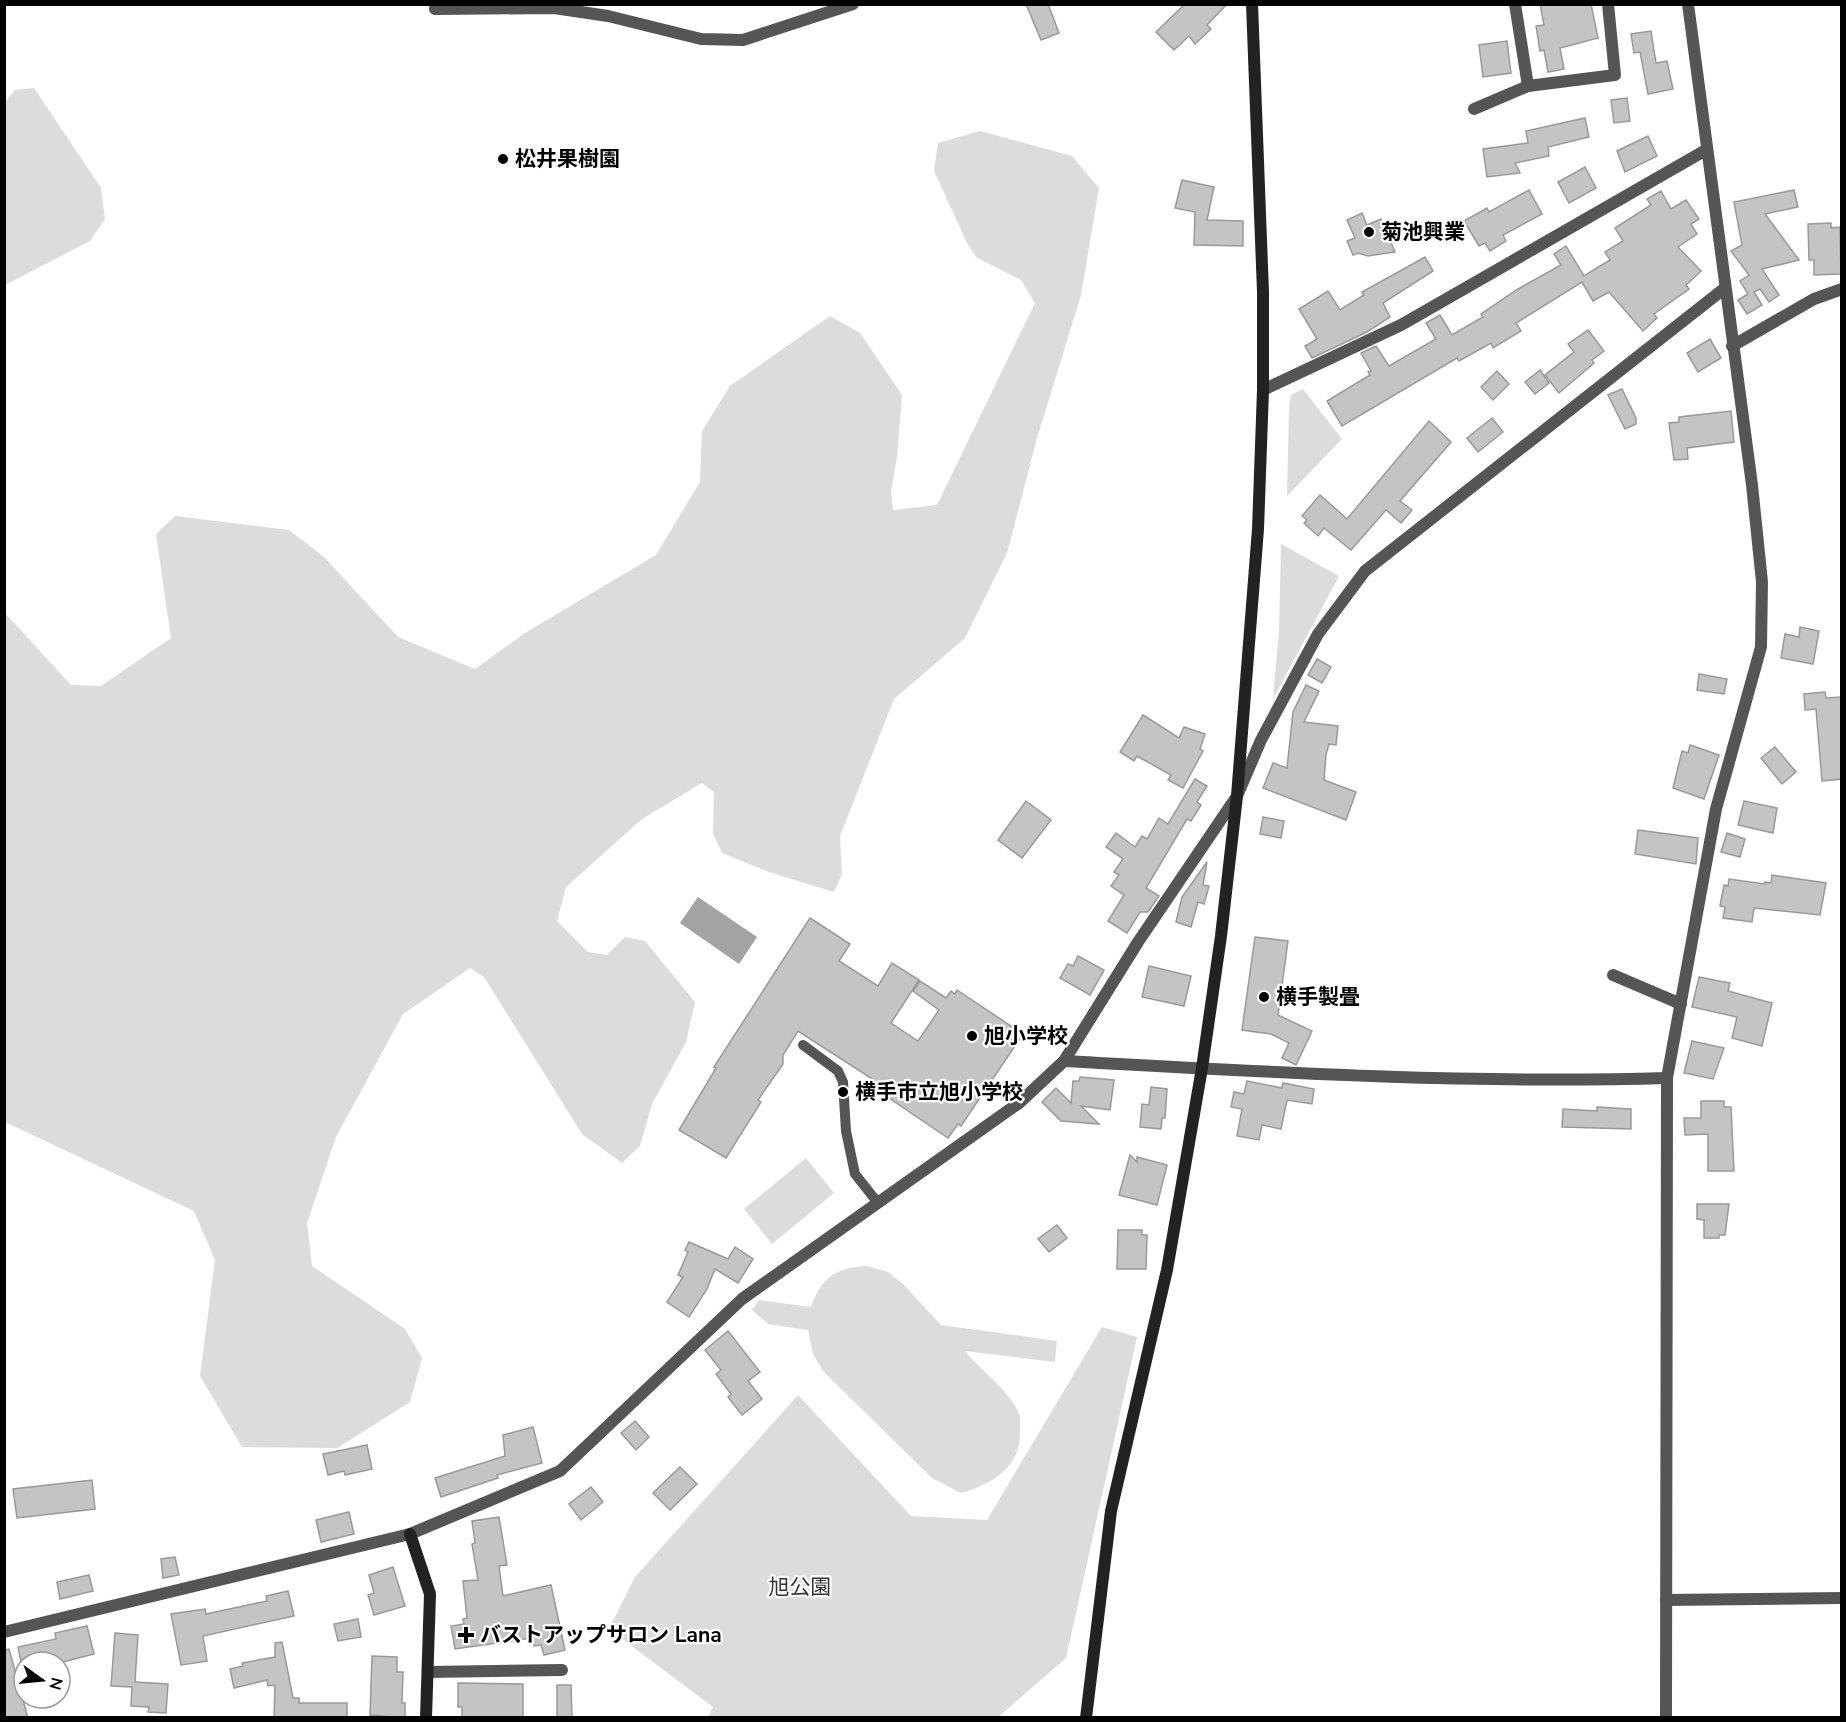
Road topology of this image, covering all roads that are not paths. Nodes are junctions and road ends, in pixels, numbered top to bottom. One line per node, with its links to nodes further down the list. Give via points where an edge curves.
1 (436, 4): 2 (street, via 435,9 554,8 608,16 701,39 743,40)
2 (853, 4)
3 (1252, 4): 13 (street)
4 (1515, 4): 7 (street)
5 (1608, 4): 7 (street, via 1615,75)
6 (1688, 4): 9 (street)
7 (1528, 86): 8 (street)
8 (1474, 109)
9 (1706, 150): 10 (street); 13 (street, via 1401,325)
10 (1725, 288): 12 (street); 14 (street, via 1365,571 1318,634 1261,740)
11 (1842, 289): 12 (street, via 1814,299)
12 (1732, 346): 16 (street, via 1761,582 1761,647 1716,809)
13 (1263, 390): 14 (street, via 1258,529)
14 (1237, 796): 18 (street, via 1138,942); 19 (street)
15 (1613, 975): 16 (street)
16 (1681, 1004): 20 (street)
17 (803, 1046): 21 (lane, via 838,1071 843,1082 846,1131 855,1174)
18 (1064, 1061): 19 (street); 21 (street, via 1019,1102)
19 (1202, 1068): 20 (street, via 1353,1077 1538,1081); 29 (street, via 1167,1270 1111,1512)
20 (1667, 1077): 24 (street)
21 (878, 1203): 22 (street, via 742,1299 560,1471)
22 (410, 1534): 25 (street); 27 (street, via 430,1594)
23 (1842, 1598): 24 (street)
24 (1666, 1600): 30 (street)
25 (4, 1632)
26 (562, 1670): 27 (street)
27 (428, 1672): 28 (street)
28 (426, 1718)
29 (1086, 1718)
30 (1666, 1718)

